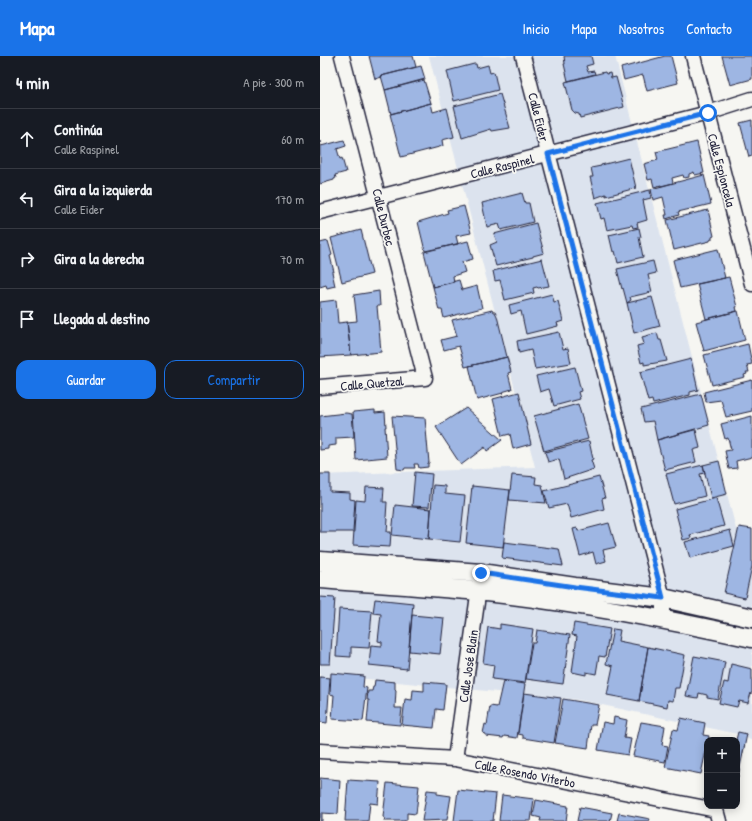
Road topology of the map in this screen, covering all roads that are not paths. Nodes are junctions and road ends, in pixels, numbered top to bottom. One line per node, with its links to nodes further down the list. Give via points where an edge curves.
1 (342, 56): 7 (street, Calle Durbec)
2 (523, 56): 6 (street, Calle Eider)
3 (693, 56): 5 (street, Calle Espioncela)
4 (752, 99): 5 (street, Calle Raspinel)
5 (708, 113): 6 (street, Calle Raspinel); 9 (street, Calle Espioncela)
6 (548, 154): 7 (street, Calle Raspinel); 16 (street, Calle Eider)
7 (379, 197): 8 (street, Calle Raspinel); 10 (street, Calle Durbec)
8 (320, 212)
9 (752, 284)
10 (424, 378): 11 (street, Calle Quetzal)
11 (320, 387)
12 (320, 561): 13 (street)
13 (481, 573): 15 (street, Calle José Blain); 16 (street)
14 (320, 579): 15 (street)
15 (478, 592): 18 (street, via 563,602); 21 (street, Calle José Blain)
16 (663, 598): 17 (street); 18 (street, Calle Eider)
17 (752, 618)
18 (663, 619): 19 (street)
19 (752, 638)
20 (320, 751): 21 (street, Calle Rosendo Viterbo)
21 (455, 759): 22 (street, Calle Rosendo Viterbo, via 716,810)
22 (719, 821)

